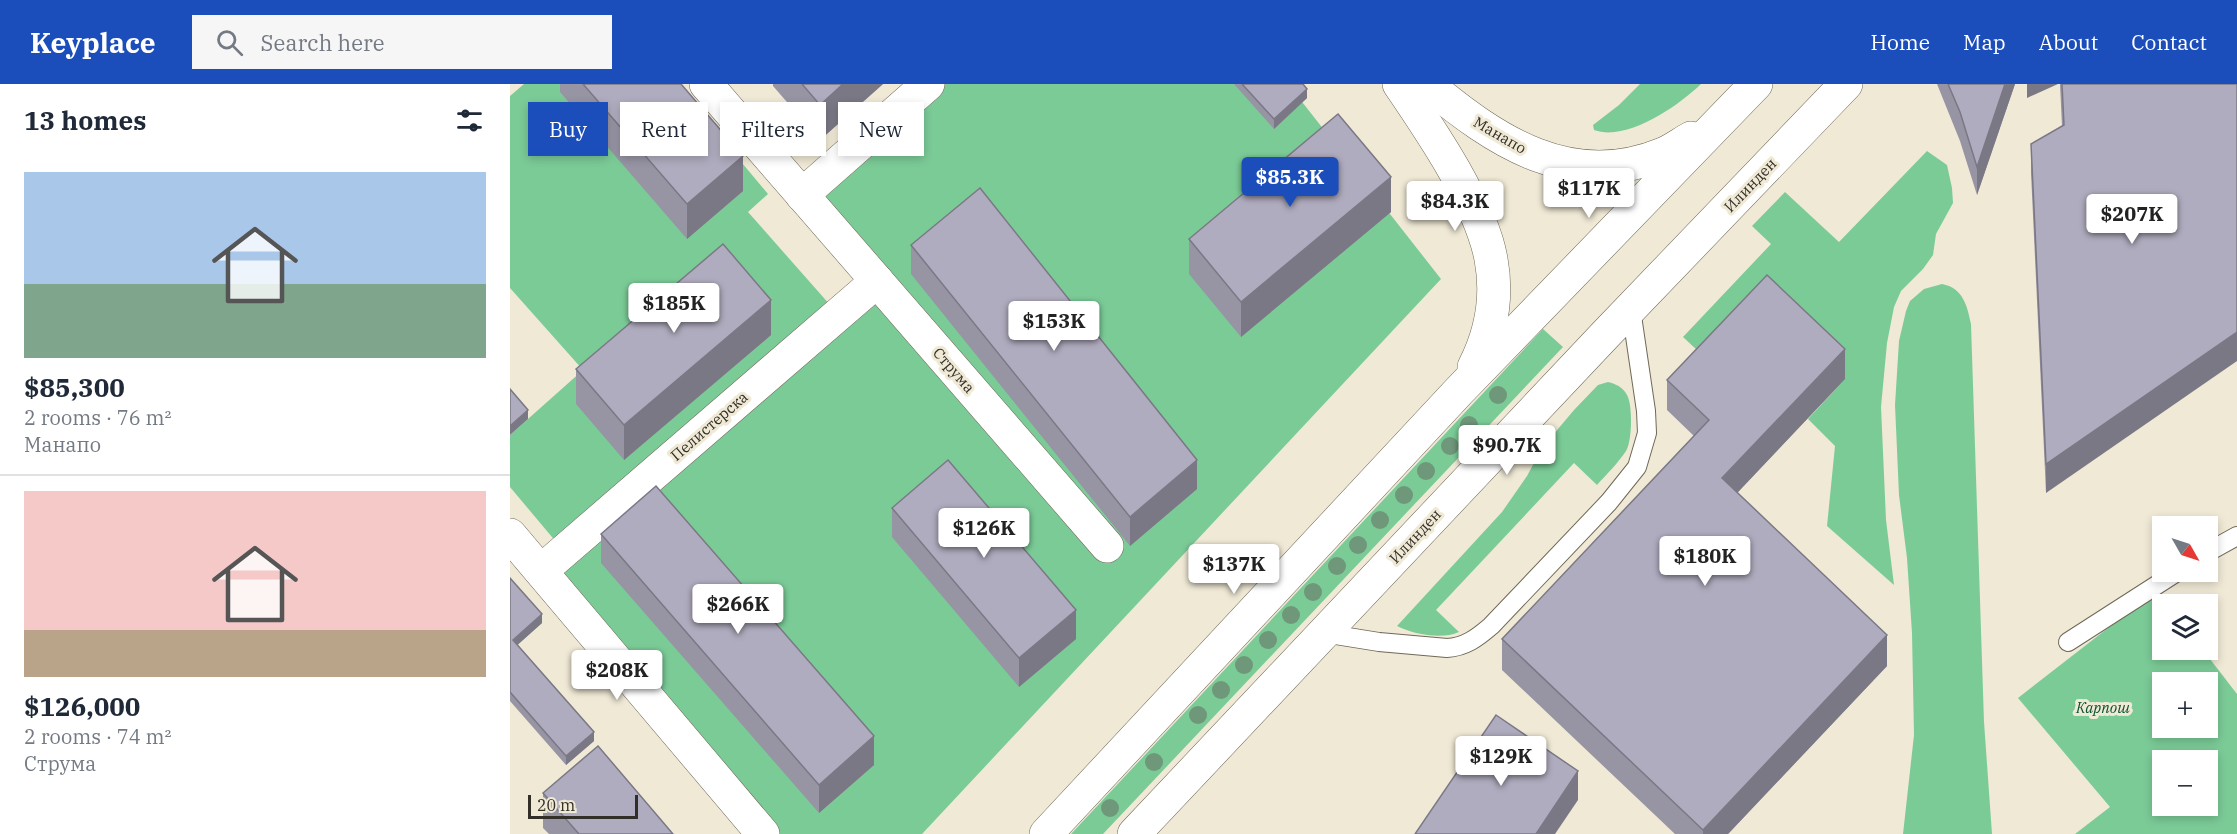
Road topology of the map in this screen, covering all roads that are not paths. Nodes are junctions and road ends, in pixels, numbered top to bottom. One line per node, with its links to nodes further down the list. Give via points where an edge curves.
1 (706, 84): 8 (street, Струма)
2 (928, 84): 8 (street)
3 (1399, 84): 11 (street, via 1452,168 1484,233 1492,261 1490,328 1483,350)
4 (1427, 84): 7 (street, Манапо, via 1500,139 1544,159 1569,165 1594,167 1640,161 1664,154)
5 (1756, 84): 7 (street)
6 (1846, 84): 10 (street, Илинден)
7 (1716, 124): 11 (street)
8 (802, 195): 9 (street, Струма)
9 (877, 281): 14 (street, Струма); 16 (street, Пелистерска)
10 (1631, 309): 18 (street, Илинден); 18 (lane, via 1647,433 1637,467 1594,518 1491,626 1458,647 1390,643)
11 (1459, 391): 21 (street)
12 (510, 535): 16 (street)
13 (2237, 536): 15 (lane)
14 (1107, 546)
15 (2218, 546)
16 (541, 571): 20 (street)
17 (2161, 582): 19 (lane)
18 (1323, 633): 22 (street, Илинден)
19 (2068, 642)
20 (763, 834)
21 (1046, 834)
22 (1134, 834)

